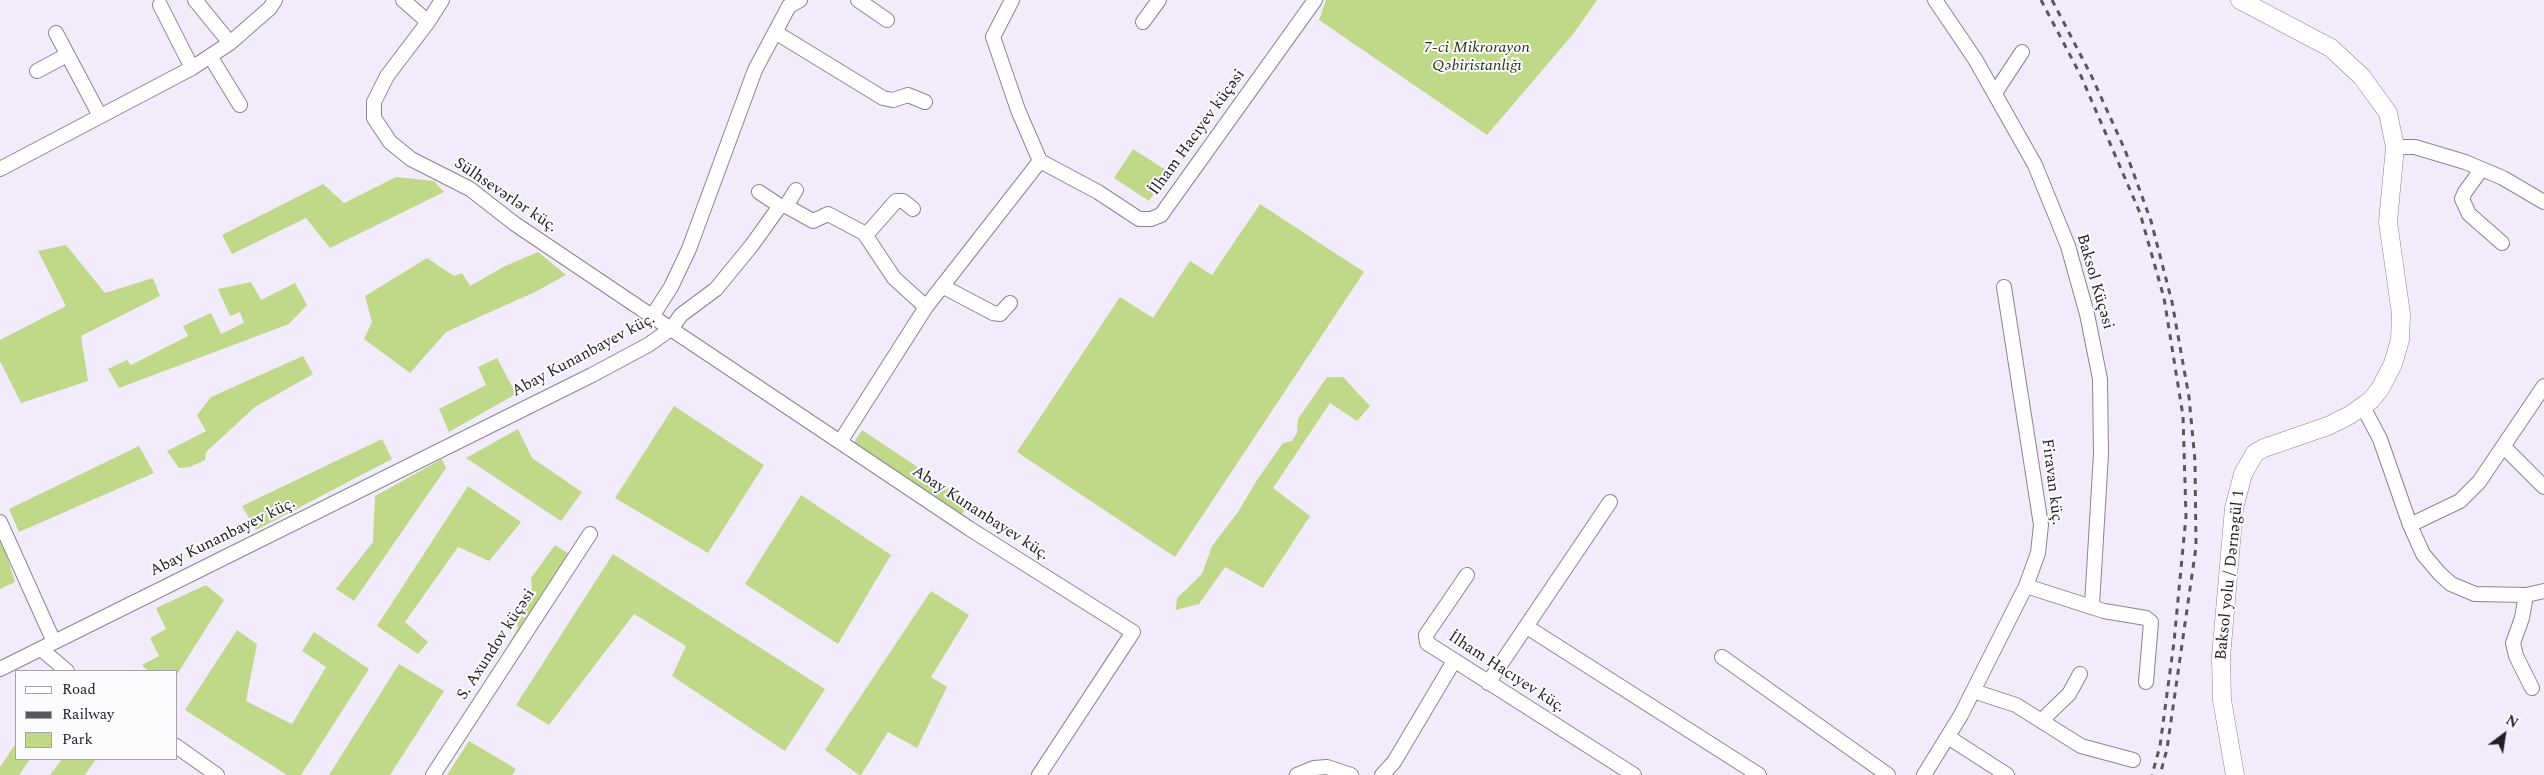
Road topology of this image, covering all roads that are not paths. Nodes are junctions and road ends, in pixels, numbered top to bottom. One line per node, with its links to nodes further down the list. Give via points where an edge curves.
1 (195, 0): 18 (street)
2 (275, 0): 18 (street)
3 (403, 0): 14 (street)
4 (442, 0): 14 (street, Sülhsevərlər küç.)
5 (800, 0): 16 (street, via 788,6)
6 (858, 0): 13 (street)
7 (1012, 0): 29 (street, via 993,37)
8 (1159, 0): 15 (street)
9 (1935, 0): 24 (street, Baksol Küçəsi)
10 (2240, 0): 28 (main road, Baksol yolu / Dərnəgül 1, via 2318,40 2345,60 2388,113)
11 (1308, 3): 29 (street, İlham Hacıyev küçəsi, via 1161,215 1139,219 1098,192)
12 (160, 5): 22 (street)
13 (887, 20)
14 (428, 22): 43 (street, Sülhsevərlər küç., via 387,76 374,102 374,118 390,142 411,159 470,189 515,224)
15 (1143, 22)
16 (775, 32): 25 (street, via 883,98 893,100 908,95); 43 (street, via 755,70 689,249)
17 (56, 33): 20 (street)
18 (230, 43): 21 (street)
19 (2022, 52): 24 (street)
20 (67, 55): 23 (street); 27 (street)
21 (210, 56): 22 (street); 26 (street)
22 (192, 68): 27 (street)
23 (36, 71)
24 (1995, 93): 58 (street, Baksol Küçəsi, via 2035,165 2068,246 2087,314 2100,379 2101,454)
25 (925, 102)
26 (240, 104)
27 (100, 116): 30 (street)
28 (2395, 148): 31 (street, via 2415,147); 46 (main road, Baksol yolu / Dərnəgül 1, via 2388,222 2400,300 2400,340 2380,389)
29 (1040, 161): 39 (street)
30 (0, 169)
31 (2481, 170): 34 (street, via 2503,178); 38 (street, via 2462,199 2470,214)
32 (796, 190): 35 (street)
33 (759, 192): 35 (street)
34 (2544, 202)
35 (783, 206): 37 (street, via 813,221 828,214); 44 (street, via 716,289 681,315)
36 (913, 210): 37 (street, via 903,201 896,201)
37 (866, 235): 42 (street, via 894,278)
38 (2502, 243)
39 (942, 286): 41 (street, via 993,313 1000,314); 42 (street)
40 (2004, 287): 55 (street, Firavan küç., via 2041,525 2038,553)
41 (1010, 303)
42 (926, 307): 47 (street)
43 (653, 315): 44 (street, Sülhsevərlər küç.)
44 (671, 329): 47 (street, Abay Kunanbayev küç.); 60 (street, Abay Kunanbayev küç., via 592,375)
45 (2544, 386): 48 (street)
46 (2363, 406): 52 (street, via 2380,438); 86 (main road, Baksol yolu / Dərnəgül 1, via 2328,426 2255,453 2243,474 2234,508 2221,657 2222,700)
47 (840, 442): 77 (street, Abay Kunanbayev küç., via 1133,632)
48 (2504, 447): 49 (street); 52 (street, via 2479,482 2460,501)
49 (2544, 487)
50 (1610, 502): 59 (street)
51 (0, 522): 60 (street)
52 (2410, 525): 57 (street, via 2422,554 2452,584 2476,594)
53 (590, 534): 76 (street, S. Axundov küçəsi)
54 (1467, 575): 63 (street, İlham Hacıyev küç., via 1426,635 1427,643)
55 (2026, 586): 58 (street); 70 (street, Firavan küç.)
56 (2544, 591): 57 (street)
57 (2526, 595): 69 (street, via 2522,618 2512,643)
58 (2092, 606): 67 (street, via 2146,618 2151,622)
59 (1527, 626): 68 (street); 82 (street)
60 (54, 642): 61 (street, Abay Kunanbayev küç.)
61 (41, 649): 64 (street, Abay Kunanbayev küç.); 65 (street)
62 (1722, 657): 83 (street)
63 (1454, 661): 68 (street, İlham Hacıyev küç.); 80 (street, via 1394,762)
64 (0, 669)
65 (66, 670)
66 (2080, 674): 71 (street, via 2069,694)
67 (2146, 682)
68 (1488, 683): 81 (street, İlham Hacıyev küç.)
69 (2532, 688)
70 (1973, 690): 71 (street, via 1998,700 2008,700); 72 (street, Firavan küç.)
71 (2041, 721): 74 (street, via 2081,746)
72 (1948, 737): 84 (street, Firavan küç.); 85 (street)
73 (178, 747): 75 (street)
74 (2133, 760)
75 (217, 775)
76 (433, 775)
77 (1039, 775)
78 (1297, 775): 79 (street, via 1314,768 1328,767)
79 (1351, 775)
80 (1382, 775)
81 (1634, 775)
82 (1758, 775)
83 (1888, 775)
84 (1924, 775)
85 (2007, 775)
86 (2235, 775)

